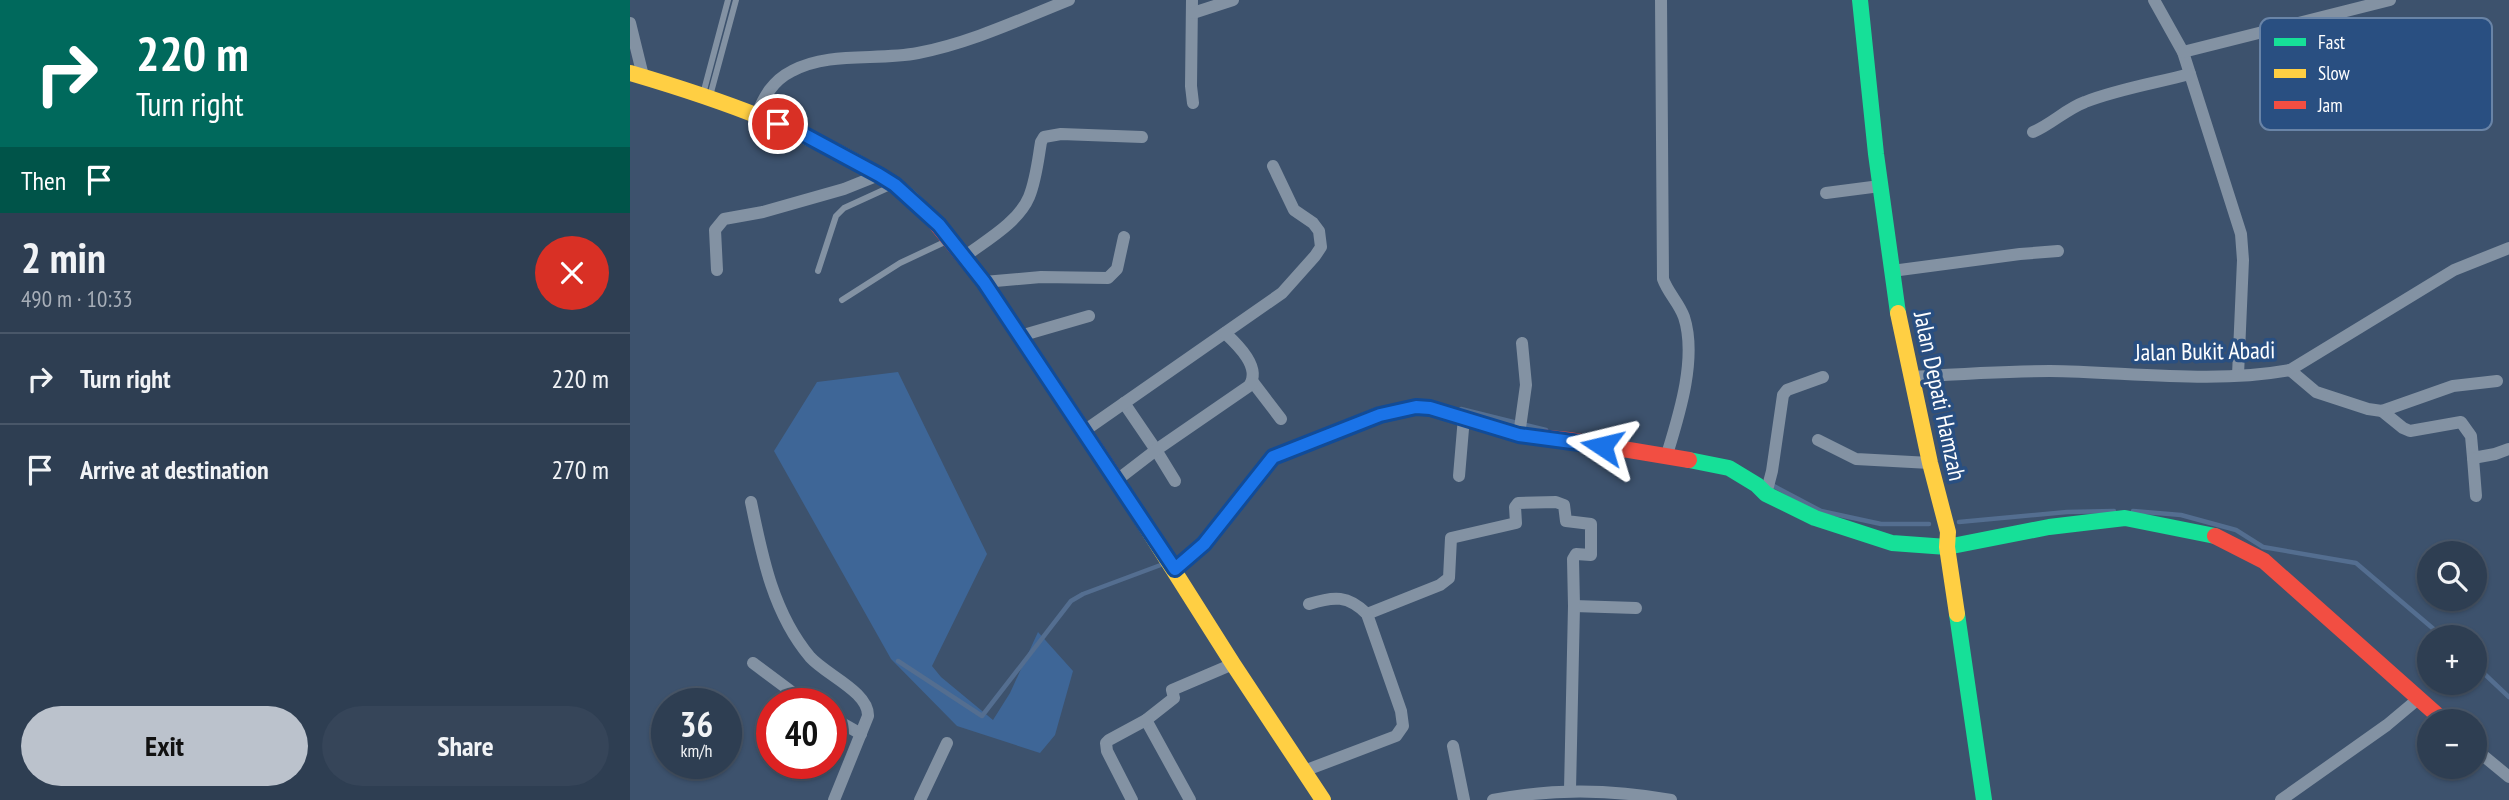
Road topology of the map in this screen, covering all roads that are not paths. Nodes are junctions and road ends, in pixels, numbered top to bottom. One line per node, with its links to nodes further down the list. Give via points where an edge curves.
1 (728, 0): 16 (lane)
2 (736, 0): 16 (lane)
3 (1069, 0): 18 (street, via 956,45 914,54 841,59 793,70 765,94)
4 (1233, 0): 9 (street)
5 (1661, 0): 55 (street, via 1663,279 1679,304 1689,343 1688,368)
6 (1860, 0): 24 (street, Jalan Depati Hamzah)
7 (2154, 0): 13 (street)
8 (2390, 0): 10 (street)
9 (1192, 6): 17 (street)
10 (2318, 18)
11 (630, 23): 14 (street)
12 (2260, 33): 13 (street)
13 (2183, 52): 15 (street)
14 (637, 74): 16 (street)
15 (2190, 74): 19 (street, via 2088,100); 41 (street, via 2241,234)
16 (706, 97): 18 (street)
17 (1193, 103)
18 (756, 116): 22 (street, via 801,133)
19 (2033, 132)
20 (1142, 137): 30 (street, via 1044,137 1023,207)
21 (1273, 166): 37 (street, via 1294,210 1319,230 1321,247 1290,286)
22 (879, 175): 23 (street); 31 (street, via 763,212 724,219 715,230)
23 (895, 185): 27 (street); 32 (lane, via 836,216)
24 (1880, 186): 25 (street); 33 (street, Jalan Depati Hamzah)
25 (1826, 193)
26 (1124, 237): 34 (street, via 1117,269 1108,278)
27 (950, 240): 30 (street); 35 (lane, via 900,263)
28 (2509, 248): 40 (street, Jalan Bukit Abadi, via 2454,270)
29 (2057, 251): 33 (street)
30 (964, 257): 34 (street)
31 (717, 270)
32 (818, 271)
33 (1892, 271): 43 (street, Jalan Depati Hamzah)
34 (984, 282): 38 (street)
35 (842, 300)
36 (1088, 316): 38 (street)
37 (1225, 333): 44 (street, via 1245,355); 46 (street)
38 (1020, 336): 51 (street)
39 (1522, 343): 50 (street, via 1526,385)
40 (2290, 370): 41 (street, Jalan Bukit Abadi); 47 (street, via 2316,392)
41 (2238, 375): 43 (street, Jalan Bukit Abadi, via 2051,371)
42 (1823, 377): 61 (street, via 1783,395)
43 (1911, 377): 57 (street, Jalan Depati Hamzah)
44 (1252, 381): 49 (street); 54 (street)
45 (2497, 381): 47 (street, via 2453,386)
46 (1124, 403): 51 (street); 54 (street)
47 (2382, 411): 56 (street, via 2410,431 2461,422 2471,436)
48 (1464, 417): 50 (street); 58 (street); 65 (street, via 1430,408 1403,408 1281,452 1261,470 1204,544)
49 (1281, 419)
50 (1520, 430): 55 (street)
51 (1084, 431): 59 (street)
52 (1818, 440): 57 (street, via 1856,459)
53 (2509, 449): 56 (street)
54 (1156, 450): 59 (street); 60 (street)
55 (1667, 454): 61 (street, via 1729,468)
56 (2473, 458): 62 (street)
57 (1930, 463): 64 (street, Jalan Depati Hamzah, via 1948,532)
58 (1459, 476)
59 (1117, 480): 65 (street)
60 (1175, 481)
61 (1768, 490): 64 (street, via 1815,518 1863,535 1892,543)
62 (2476, 496)
63 (751, 502): 77 (street, via 776,601 810,657 867,703)
64 (1947, 547): 73 (street, via 2124,518 2217,536 2264,561); 95 (street, Jalan Depati Hamzah)
65 (1169, 560): 71 (street)
66 (1309, 604): 69 (street, via 1331,597 1357,604)
67 (1574, 606): 68 (street); 69 (street, via 1573,559 1591,555 1591,524 1566,521 1564,505 1556,502 1518,503 1516,523 1451,538 1449,578 1440,585); 83 (street)
68 (1636, 608)
69 (1367, 614): 81 (street, via 1403,726 1396,736)
70 (753, 663): 72 (street)
71 (1233, 664): 75 (street, via 1172,690 1174,698); 81 (street)
72 (787, 688)
73 (2418, 699): 74 (street); 86 (street)
74 (2430, 709)
75 (1146, 720): 89 (street, via 1106,743); 90 (street)
76 (847, 726): 77 (street)
77 (861, 734): 87 (street)
78 (947, 743): 88 (street)
79 (1452, 746): 92 (street)
80 (2487, 759): 82 (street)
81 (1304, 771): 91 (street)
82 (2509, 777)
83 (1570, 790): 84 (street); 93 (street)
84 (1586, 795): 85 (street)
85 (1636, 797): 94 (street)
86 (2285, 799)
87 (834, 800)
88 (920, 800)
89 (1132, 800)
90 (1190, 800)
91 (1323, 800)
92 (1464, 800)
93 (1493, 800)
94 (1671, 800)
95 (1984, 800)

